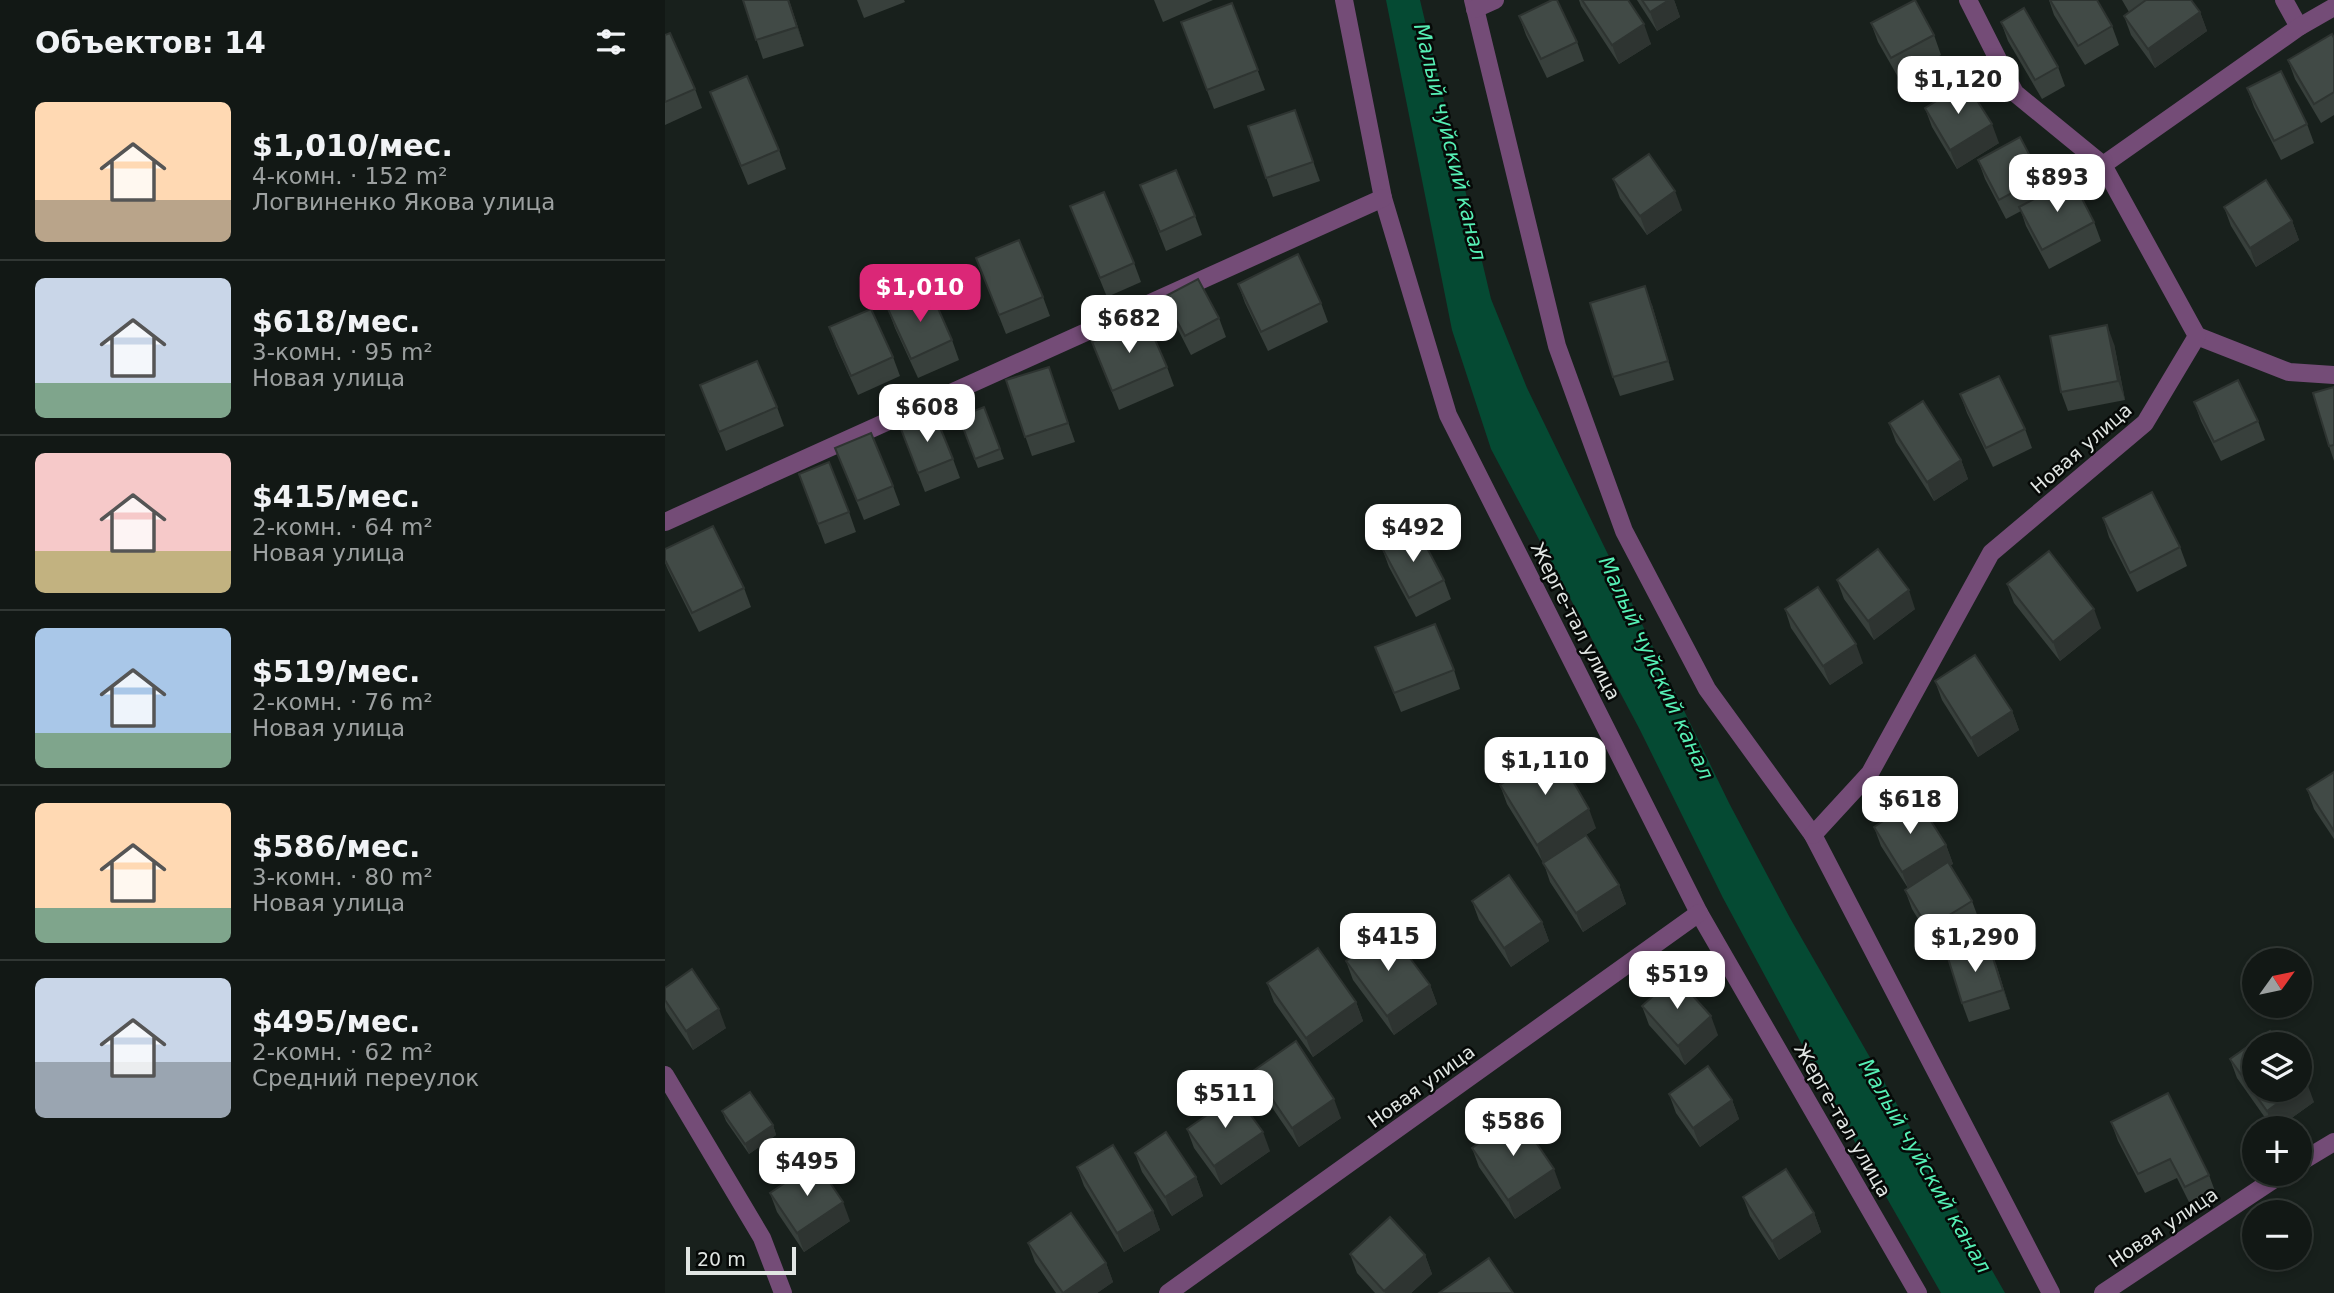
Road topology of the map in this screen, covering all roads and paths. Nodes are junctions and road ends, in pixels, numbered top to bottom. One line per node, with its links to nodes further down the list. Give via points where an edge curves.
1 (1344, 0): 9 (street, Жерге-тал улица)
2 (1495, 0): 5 (street)
3 (1968, 0): 8 (street, via 2015,93)
4 (2284, 0): 7 (street)
5 (1474, 5): 13 (street, via 1557,346 1624,531 1707,690)
6 (2334, 7): 7 (street)
7 (2299, 27): 8 (street)
8 (2103, 165): 10 (street)
9 (1383, 198): 12 (street); 14 (street, Жерге-тал улица, via 1448,415)
10 (2197, 336): 11 (street, via 2289,372); 13 (street, Новая улица, via 2145,423 1991,553 1870,773)
11 (2334, 375)
12 (665, 522)
13 (1813, 835): 22 (street)
14 (1699, 913): 20 (street, Новая улица); 21 (street, Жерге-тал улица)
15 (665, 1075): 19 (street, via 762,1238)
16 (2334, 1142): 17 (street)
17 (2312, 1155)
18 (2264, 1186): 23 (street, Новая улица)
19 (783, 1293)
20 (1168, 1293)
21 (1918, 1293)
22 (2051, 1293)
23 (2103, 1293)

